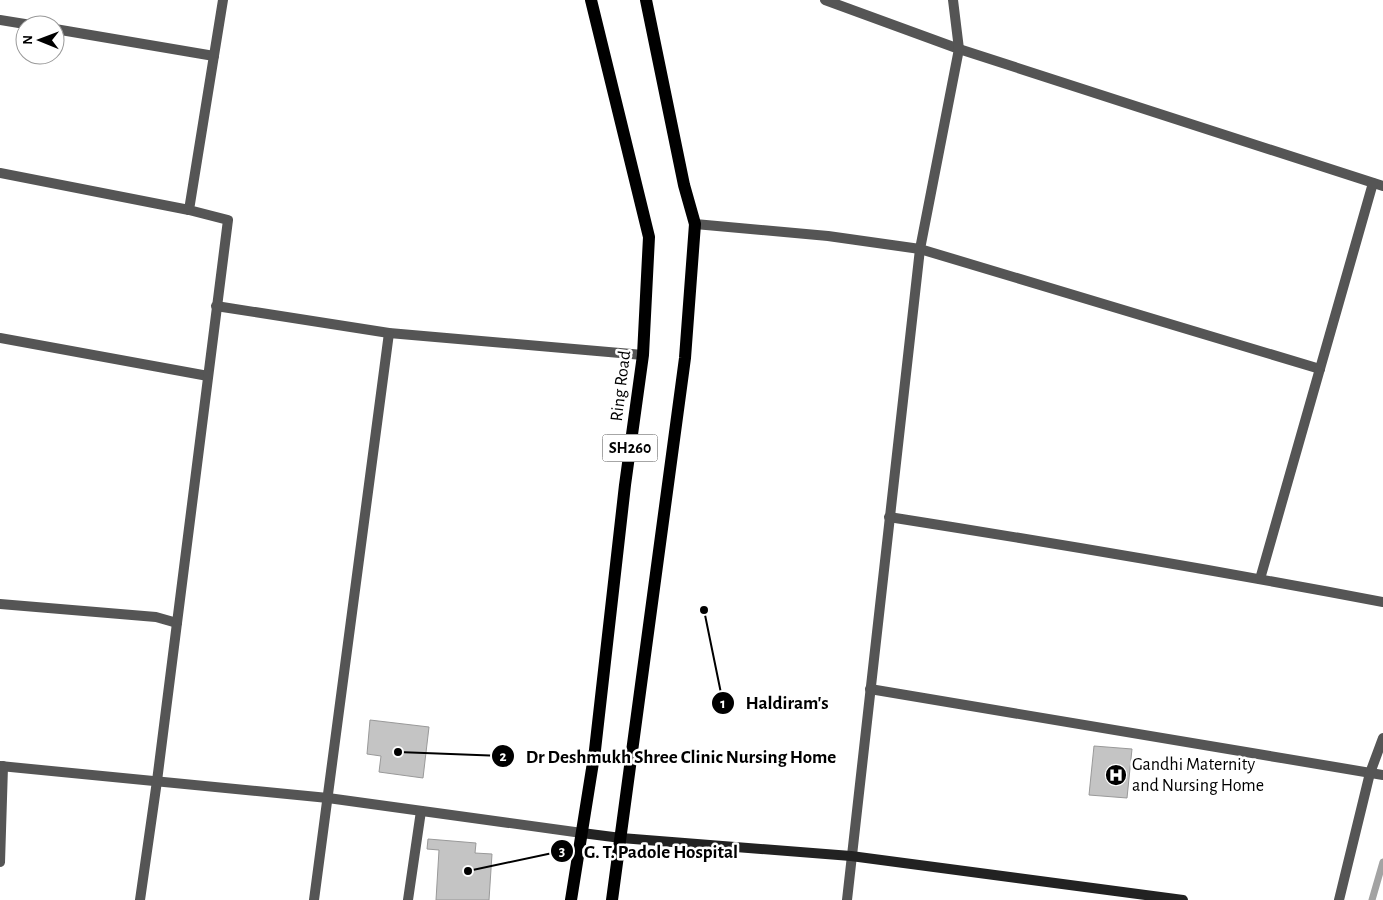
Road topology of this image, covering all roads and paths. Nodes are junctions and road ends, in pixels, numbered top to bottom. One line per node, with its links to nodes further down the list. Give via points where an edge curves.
1 (223, 0): 10 (street)
2 (591, 0): 19 (main road, Ring Road / SH260, via 649,237)
3 (646, 0): 14 (main road, SH260)
4 (825, 0): 9 (street)
5 (953, 0): 9 (street)
6 (0, 20): 7 (street)
7 (15, 22)
8 (65, 31): 10 (street)
9 (959, 49): 12 (street); 15 (street)
10 (214, 56): 13 (street)
11 (0, 173): 13 (street)
12 (1378, 184): 20 (street)
13 (189, 210): 16 (street, via 228,220)
14 (695, 224): 15 (street, via 828,236); 36 (main road, SH260, via 685,358)
15 (920, 249): 20 (street); 22 (street)
16 (216, 306): 17 (street); 21 (street)
17 (388, 333): 19 (street); 33 (street)
18 (0, 338): 21 (street)
19 (643, 355): 35 (main road, Ring Road / SH260)
20 (1320, 369): 23 (street)
21 (208, 376): 26 (street)
22 (889, 517): 23 (street); 27 (street)
23 (1260, 579): 24 (street)
24 (1383, 602)
25 (0, 604): 26 (street, via 156,617)
26 (177, 623): 32 (street)
27 (870, 689): 30 (street); 37 (street)
28 (1383, 738): 30 (street)
29 (1, 766): 32 (street); 38 (street)
30 (1370, 773): 31 (street); 47 (street)
31 (1383, 776)
32 (157, 781): 33 (street); 40 (street)
33 (328, 798): 34 (street); 41 (street)
34 (421, 811): 35 (street); 42 (street)
35 (582, 832): 36 (street); 43 (main road, Ring Road / SH260)
36 (621, 838): 37 (street); 44 (main road, SH260)
37 (851, 856): 39 (street); 45 (street)
38 (0, 862)
39 (1169, 899): 46 (street)
40 (140, 900)
41 (314, 900)
42 (408, 900)
43 (571, 900)
44 (612, 900)
45 (847, 900)
46 (1183, 900)
47 (1339, 900)

